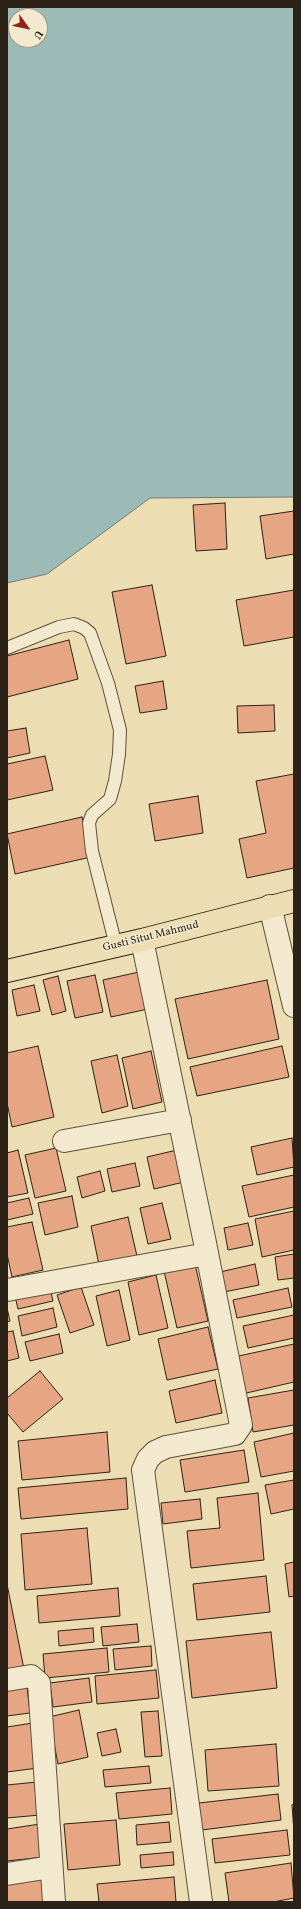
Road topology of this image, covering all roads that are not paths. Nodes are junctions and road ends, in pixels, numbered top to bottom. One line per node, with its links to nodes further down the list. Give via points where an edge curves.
1 (7, 648): 5 (lane, via 59,627 74,624 90,633 108,683 120,730 117,767 110,799 92,815 89,823 92,851)
2 (294, 901): 3 (highway, Gusti Situt Mahmud)
3 (270, 906): 4 (highway, Gusti Situt Mahmud); 7 (street)
4 (142, 940): 5 (highway, Gusti Situt Mahmud); 8 (street)
5 (116, 946): 6 (highway, Gusti Situt Mahmud)
6 (7, 971)
7 (294, 1006)
8 (180, 1120): 9 (street); 10 (street)
9 (64, 1141)
10 (207, 1254): 11 (street); 16 (street, via 241,1425 235,1434 155,1452 148,1459 144,1470)
11 (7, 1290)
12 (7, 1680): 13 (street, via 31,1676 39,1683)
13 (51, 1867): 14 (street); 15 (street)
14 (7, 1874)
15 (54, 1902)
16 (200, 1902)

